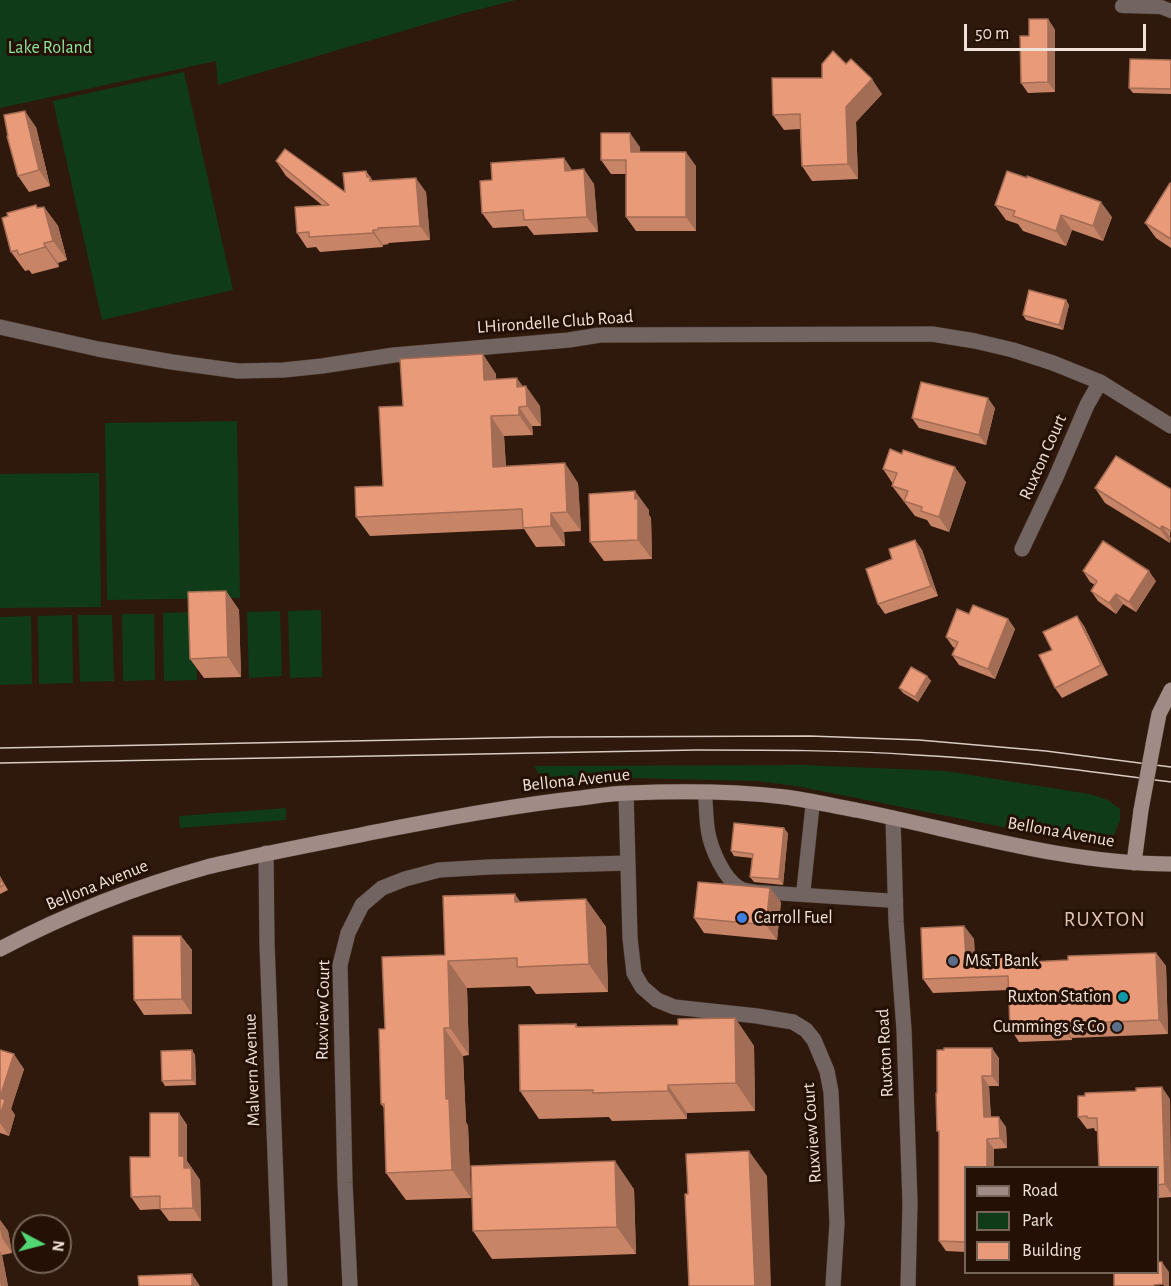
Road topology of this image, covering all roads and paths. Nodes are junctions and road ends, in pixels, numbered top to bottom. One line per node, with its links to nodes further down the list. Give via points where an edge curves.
1 (1122, 6): 2 (lane)
2 (1171, 11)
3 (0, 327): 4 (street, LHirondelle Club Road, via 109,351 238,371 284,370 600,335 932,334 1013,350)
4 (1100, 382): 5 (street, LHirondelle Club Road); 6 (street, Ruxton Court)
5 (1171, 426)
6 (1022, 549)
7 (1171, 690): 14 (main road, bridge, via 1159,714)
8 (627, 793): 9 (main road, Bellona Avenue); 12 (main road, Bellona Avenue, via 548,801); 13 (street, Ruxview Court)
9 (705, 793): 10 (main road, Bellona Avenue); 16 (lane, via 708,831 721,865 733,883 742,890)
10 (813, 801): 11 (main road, Bellona Avenue); 16 (lane)
11 (893, 818): 14 (main road, Bellona Avenue, via 1032,849); 17 (street, Ruxton Road)
12 (266, 853): 18 (main road, Bellona Avenue, via 108,899); 19 (street, Malvern Avenue)
13 (628, 863): 20 (street, Ruxview Court, via 439,870 382,888 362,904 348,933 340,965); 21 (street, Ruxview Court, via 630,938 634,973 642,987 657,1000 674,1007 793,1022 814,1040 831,1092 837,1223)
14 (1134, 863): 15 (main road, Bellona Avenue)
15 (1171, 864)
16 (803, 895): 17 (lane)
17 (896, 901): 22 (street, Ruxton Road, via 910,1203)
18 (0, 950)
19 (280, 1286)
20 (350, 1286)
21 (833, 1286)
22 (908, 1286)

